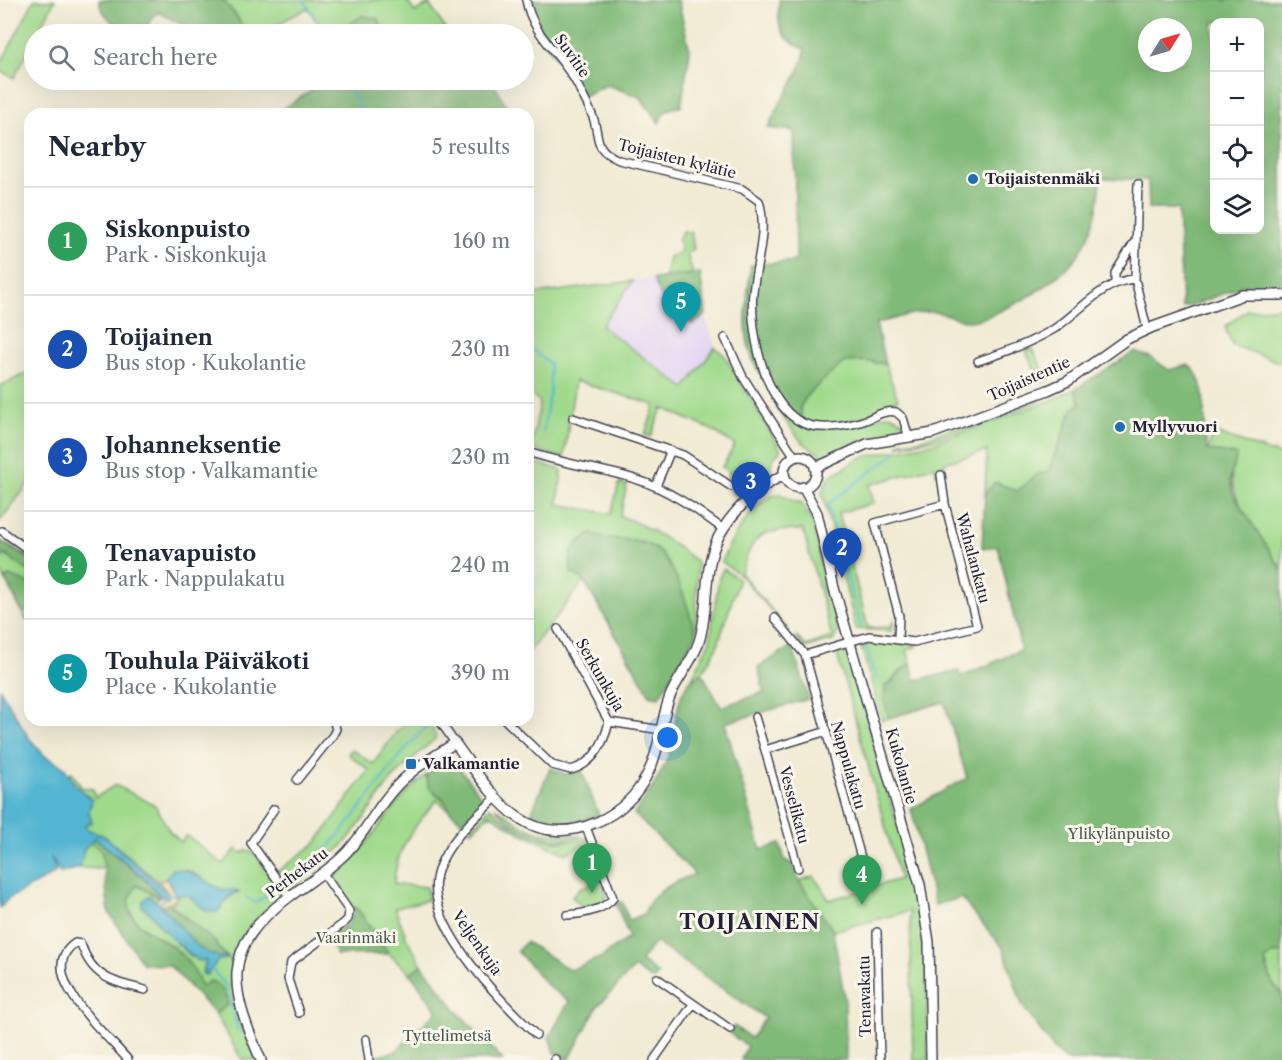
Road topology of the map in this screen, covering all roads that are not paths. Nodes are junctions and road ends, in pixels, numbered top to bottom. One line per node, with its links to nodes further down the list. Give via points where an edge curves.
1 (526, 0): 2 (street, Suvitie)
2 (532, 24)
3 (534, 27): 4 (street, Suvitie, via 565,64)
4 (583, 96): 14 (street, Toijaisten kylätie, via 598,144 607,154 742,189 759,201 762,221 753,318 768,383 778,402 809,425 827,427 854,424 885,411 896,412 903,418)
5 (1138, 184): 6 (street)
6 (1135, 240): 7 (street); 8 (street)
7 (1135, 279): 8 (street); 10 (street)
8 (1114, 281): 12 (street, via 1045,334)
9 (1282, 295): 10 (street, Toijaistentie, via 1243,295)
10 (1147, 329): 14 (street, Toijaistentie, via 1058,386 948,428)
11 (725, 338): 17 (street, via 743,376)
12 (978, 361)
13 (573, 418): 15 (street)
14 (909, 438): 18 (street, Toijaistentie, via 867,444)
15 (671, 450): 21 (street); 22 (street)
16 (534, 453): 21 (street)
17 (795, 457): 18 (street, via 807,458); 19 (street, via 786,464)
18 (815, 468): 23 (street, via 814,479)
19 (784, 475): 23 (street, via 791,485); 25 (street, via 756,492)
20 (941, 475): 24 (street, Wahalankatu)
21 (656, 486): 25 (street)
22 (732, 486)
23 (803, 487): 31 (street, Kukolantie, via 817,513)
24 (945, 504): 30 (street, via 875,523 899,616); 30 (street, Wahalankatu, via 977,626 919,641)
25 (723, 529): 38 (street, via 711,558 701,637 672,690)
26 (2, 531): 27 (street)
27 (24, 546)
28 (775, 618): 32 (street, Nappulakatu)
29 (558, 628): 34 (street, Serkunkuja)
30 (898, 639): 31 (street, Wahalankatu, via 876,635)
31 (849, 641): 32 (street); 64 (street, Kukolantie, via 920,885 929,942)
32 (805, 655): 39 (street, Nappulakatu)
33 (755, 717): 41 (street, Vesselikatu)
34 (609, 722): 37 (street, via 591,759 571,770 552,765); 38 (street, Serkunkuja)
35 (335, 726): 42 (street, via 333,735)
36 (443, 726): 40 (street)
37 (511, 726)
38 (662, 730): 45 (street, via 657,753 639,790 621,808)
39 (824, 732): 41 (street, Vesselikatu); 48 (street, Nappulakatu)
40 (455, 743): 43 (street); 47 (street, Perhekatu, via 418,767 393,790 356,841)
41 (765, 750): 46 (street, Vesselikatu)
42 (297, 780)
43 (495, 798): 45 (street, via 535,827 560,831); 57 (street, Veljenkuja, via 442,860 436,878 436,903 468,957 510,1010)
44 (274, 809): 49 (street, via 251,843)
45 (586, 827): 50 (street, via 613,898 582,914)
46 (798, 868)
47 (323, 873): 49 (street, Perhekatu); 55 (street, via 349,910 349,916 291,962 288,979)
48 (868, 883)
49 (289, 896): 60 (street, Perhekatu, via 250,933 238,965 237,998)
50 (567, 915)
51 (877, 932): 63 (street, Tenavakatu)
52 (657, 978): 54 (street)
53 (145, 990): 59 (street, via 120,984 94,969 81,944 75,943 60,964 81,1008)
54 (693, 1004): 56 (street); 62 (street)
55 (299, 1013)
56 (730, 1029)
57 (536, 1035)
58 (366, 1039): 61 (street)
59 (128, 1060)
60 (261, 1060)
61 (369, 1060)
62 (654, 1060)
63 (879, 1060)
64 (931, 1060)

